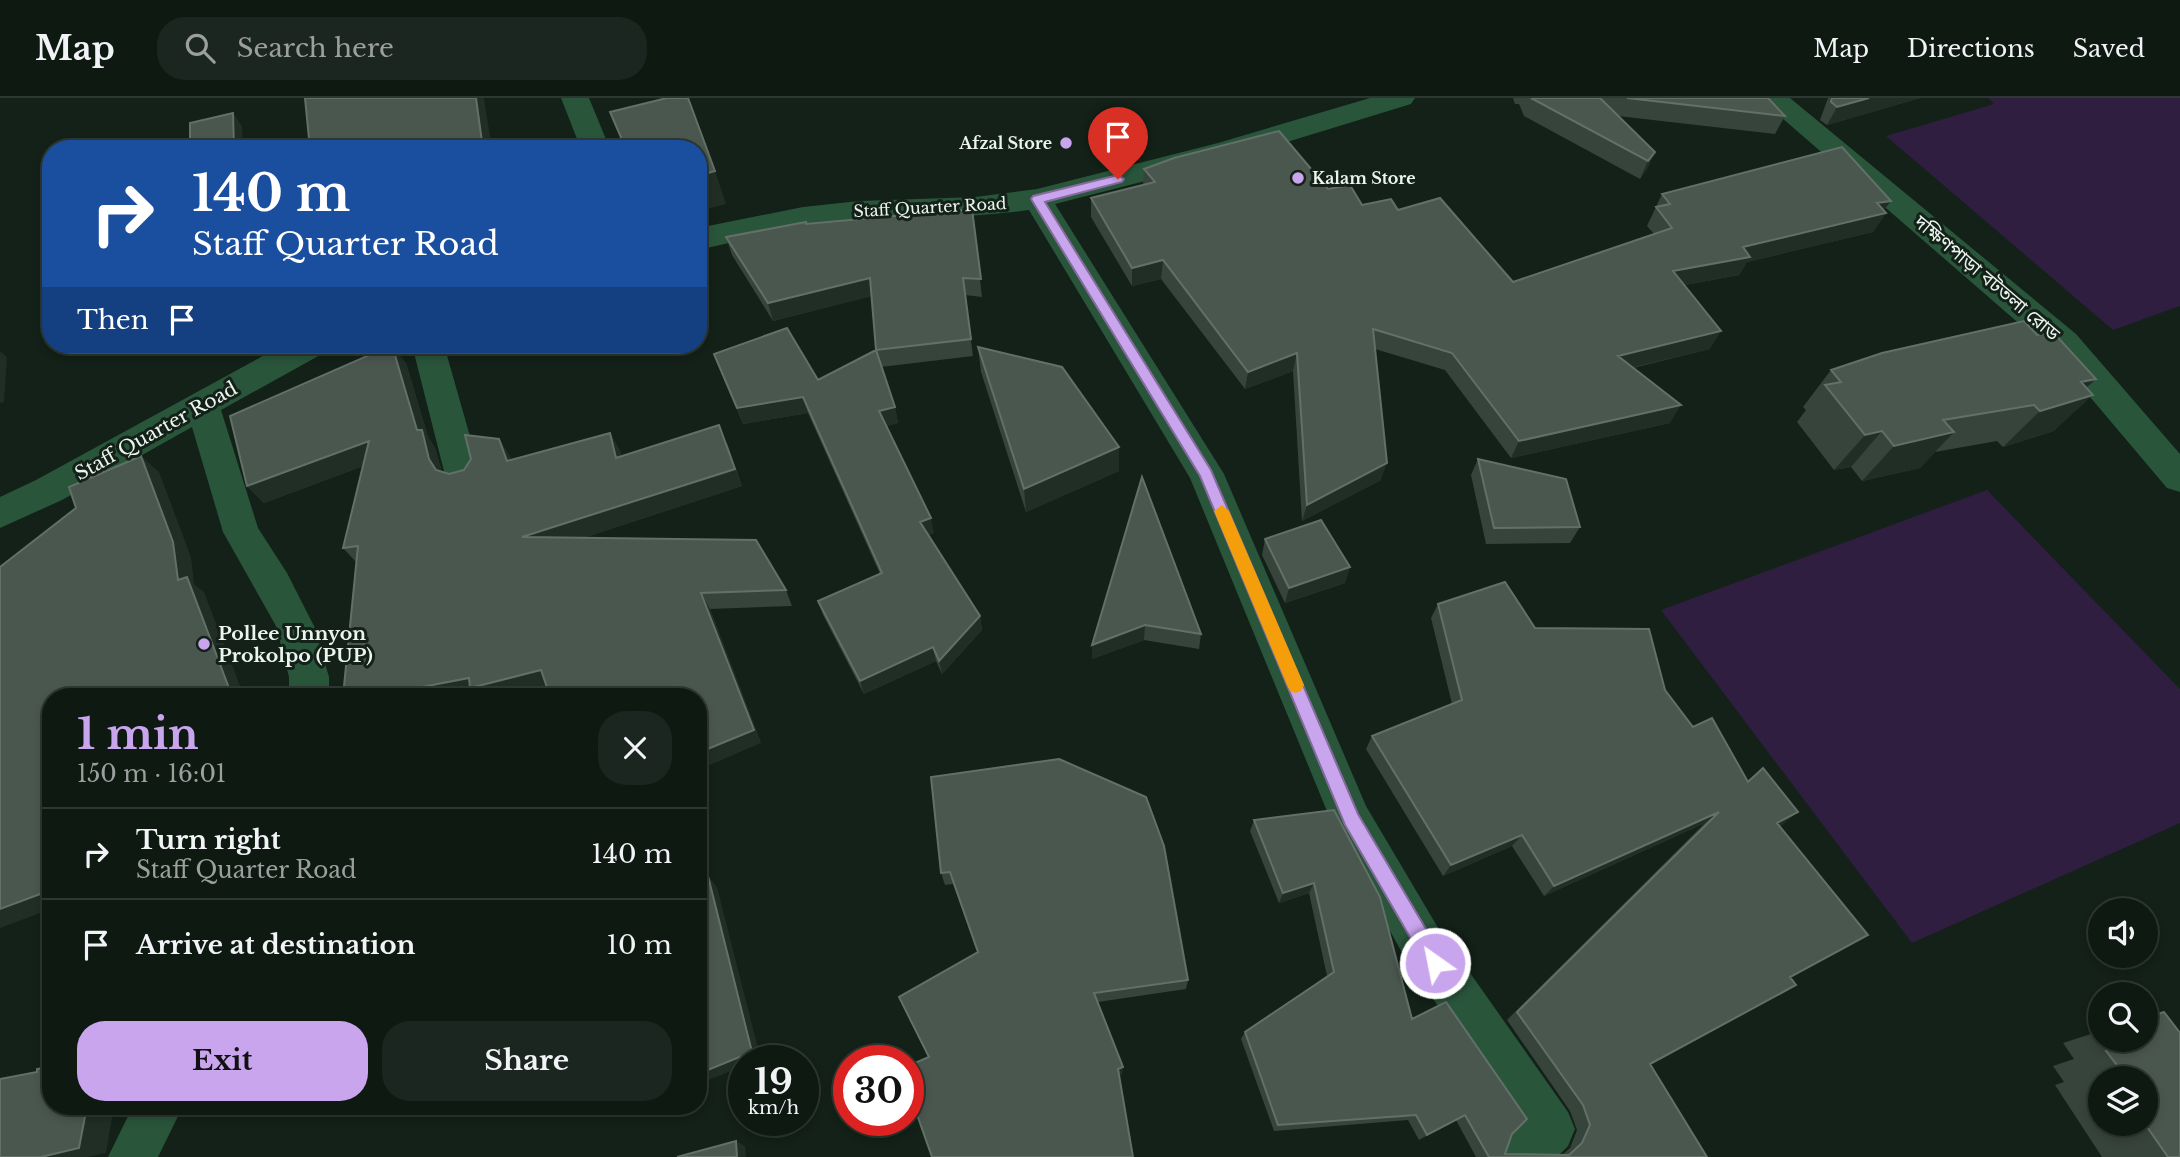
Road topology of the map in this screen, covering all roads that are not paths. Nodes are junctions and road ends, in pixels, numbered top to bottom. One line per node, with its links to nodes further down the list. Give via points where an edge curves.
1 (575, 98): 4 (street)
2 (1401, 98): 5 (street, Staff Quarter Road, via 1225,151)
3 (1773, 98): 11 (street, দক্ষিণপাড়া বটতলা রোড, via 2064,343)
4 (592, 140)
5 (1037, 199): 6 (street, Staff Quarter Road, via 803,217); 16 (street, via 1206,474 1351,819 1421,942 1551,1129)
6 (707, 237)
7 (294, 354): 9 (street, Staff Quarter Road)
8 (430, 354): 10 (street)
9 (203, 406): 12 (street, Staff Quarter Road); 13 (street, via 241,531 295,626)
10 (463, 475)
11 (2180, 478)
12 (0, 513)
13 (309, 688)
14 (154, 1115): 15 (street)
15 (132, 1157)
16 (1521, 1157)

